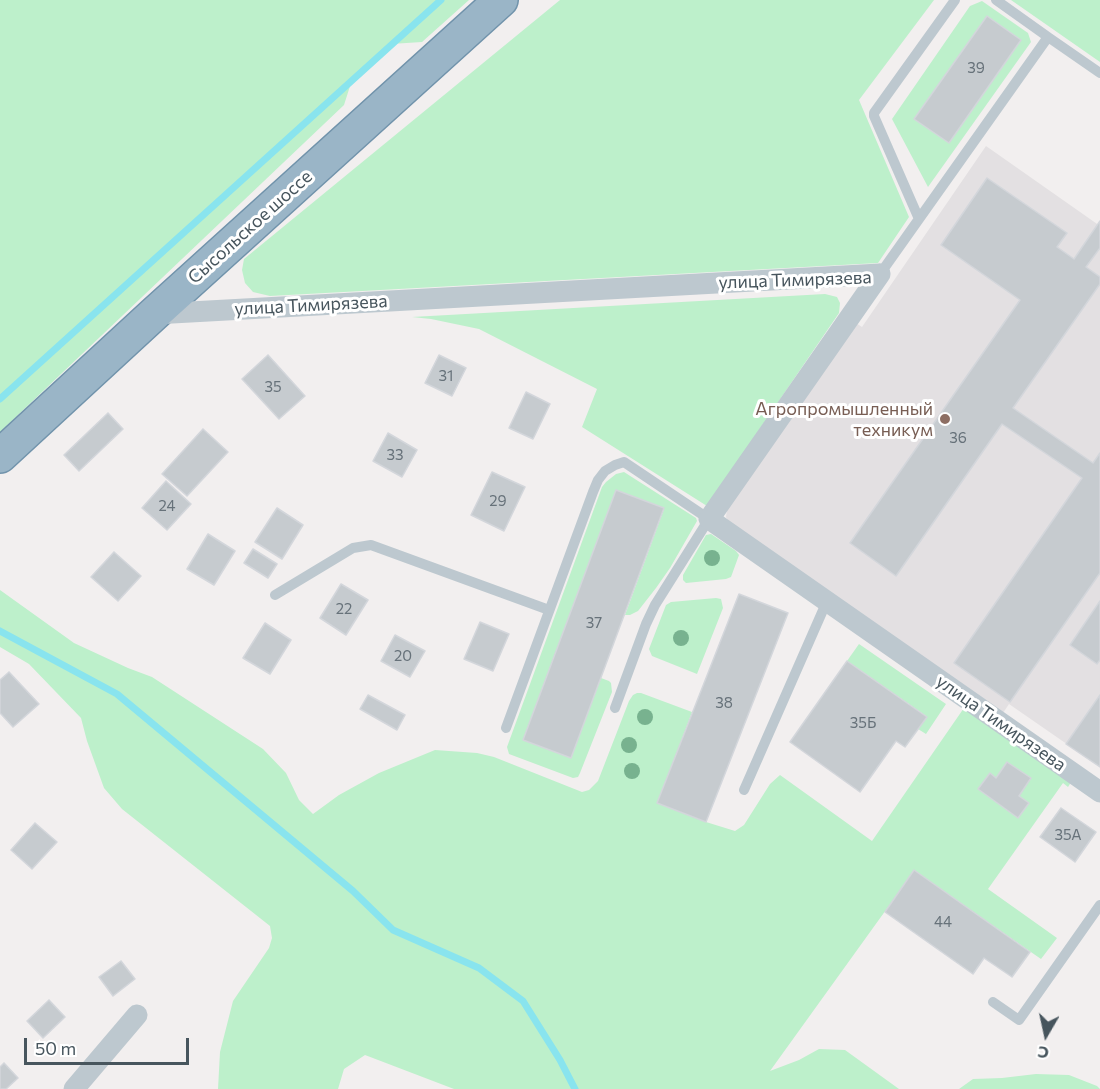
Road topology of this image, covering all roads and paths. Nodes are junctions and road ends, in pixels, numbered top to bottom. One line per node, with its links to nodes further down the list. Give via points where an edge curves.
1 (501, 0): 8 (highway, Сысольское шоссе)
2 (955, 0): 6 (lane, via 874,113)
3 (996, 0): 4 (lane)
4 (1048, 37): 5 (lane); 6 (lane)
5 (1100, 73)
6 (919, 219): 7 (lane)
7 (880, 274): 8 (street, улица Тимирязева); 10 (street, улица Тимирязева)
8 (154, 314): 9 (highway, Сысольское шоссе)
9 (0, 456)
10 (709, 519): 12 (street, улица Тимирязева); 13 (lane, via 624,462 615,465 598,480); 14 (lane, via 655,604)
11 (275, 596): 13 (lane, via 353,548 371,545)
12 (827, 601): 16 (lane); 17 (street, улица Тимирязева)
13 (549, 610): 15 (lane)
14 (615, 708)
15 (506, 728)
16 (744, 790)
17 (1100, 792)
18 (1100, 904): 19 (lane, via 1018,1020)
19 (993, 1002)
20 (137, 1015): 21 (street)
21 (74, 1089)

